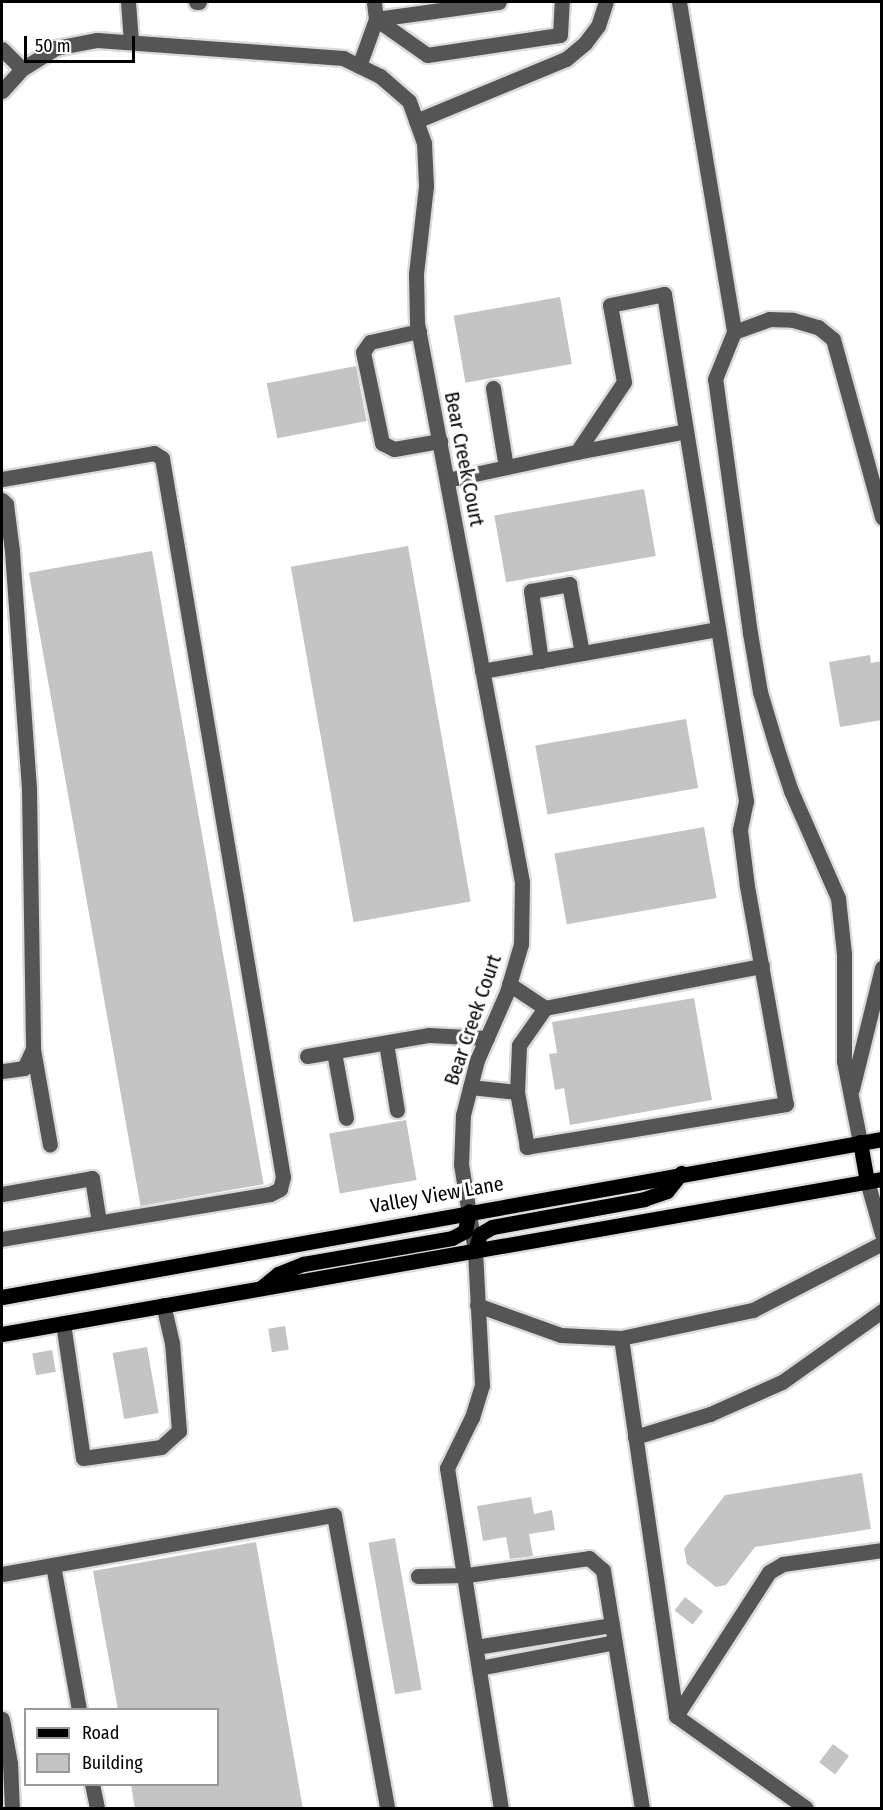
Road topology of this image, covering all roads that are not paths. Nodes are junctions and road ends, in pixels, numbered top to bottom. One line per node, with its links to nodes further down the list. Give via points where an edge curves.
1 (128, 2): 8 (street)
2 (374, 2): 7 (street)
3 (499, 2): 7 (street)
4 (562, 2): 7 (street, via 560,35 428,55)
5 (606, 2): 13 (street, via 598,26 566,58)
6 (679, 2): 15 (street)
7 (376, 19): 10 (street)
8 (131, 42): 10 (street, Bear Creek Court, via 343,58); 11 (street, Bear Creek Court, via 97,40 56,48)
9 (2, 49): 11 (street)
10 (359, 66): 13 (street, Bear Creek Court, via 380,76 409,101)
11 (22, 69): 12 (street, Bear Creek Court)
12 (2, 91)
13 (416, 121): 14 (street, Bear Creek Court, via 424,143 426,186 416,274)
14 (419, 331): 18 (street, Bear Creek Court); 18 (street, via 370,342 363,352 382,443 394,449)
15 (734, 332): 24 (street, via 770,319 793,320 818,327 833,339); 41 (street, via 715,379 750,633 760,692 780,760 838,898 844,954 844,1061)
16 (493, 388): 20 (street)
17 (686, 431): 19 (street); 19 (street, via 664,294 610,305 624,382); 25 (street)
18 (440, 441): 22 (street, Bear Creek Court)
19 (576, 452): 20 (street)
20 (506, 467): 22 (street)
21 (2, 479): 51 (street, via 154,453 162,458 283,1177 280,1189 270,1194)
22 (447, 480): 28 (street, Bear Creek Court)
23 (2, 500): 35 (street, via 6,504 12,551 28,789)
24 (882, 517)
25 (718, 629): 26 (street); 29 (street, via 746,801 740,830)
26 (582, 653): 27 (street); 27 (street, via 569,584 531,591)
27 (541, 661): 28 (street)
28 (482, 671): 31 (street, Bear Creek Court, via 522,882 521,944)
29 (762, 966): 32 (street); 40 (street, via 786,1104 527,1147)
30 (882, 968): 41 (street)
31 (509, 984): 32 (street); 33 (street, Bear Creek Court)
32 (544, 1008): 40 (street, via 519,1045)
33 (487, 1038): 34 (street, via 443,1034); 39 (street, Bear Creek Court)
34 (386, 1043): 36 (street); 42 (street)
35 (33, 1049): 38 (street, via 24,1068); 46 (street)
36 (334, 1052): 37 (street); 43 (street)
37 (307, 1056)
38 (2, 1071)
39 (470, 1087): 40 (street); 50 (street, Bear Creek Court, via 463,1115 461,1164)
40 (517, 1092)
41 (850, 1098): 45 (street)
42 (397, 1110)
43 (346, 1118)
44 (882, 1139): 45 (main road, Valley View Lane)
45 (860, 1142): 47 (main road, Valley View Lane); 48 (main road)
46 (50, 1144)
47 (681, 1173): 50 (main road, Valley View Lane); 55 (main road, via 667,1191 644,1199 492,1227 480,1234)
48 (874, 1180): 52 (street); 55 (main road)
49 (2, 1194): 51 (street, via 92,1178)
50 (469, 1211): 55 (street, Bear Creek Court); 56 (main road, via 465,1231 452,1238 303,1264 278,1274); 57 (main road, Valley View Lane)
51 (99, 1222): 53 (street)
52 (882, 1234)
53 (2, 1239)
54 (882, 1243): 63 (street, via 753,1310)
55 (475, 1251): 56 (main road); 59 (street, Bear Creek Court)
56 (260, 1288): 58 (main road)
57 (2, 1296)
58 (163, 1305): 61 (main road); 61 (street, via 172,1343 179,1431 161,1447 83,1458)
59 (477, 1305): 63 (street, via 561,1335); 68 (street, Bear Creek Court, via 482,1385 472,1418 447,1468)
60 (882, 1311): 64 (street, via 782,1382 710,1413)
61 (63, 1323): 62 (main road)
62 (2, 1334)
63 (621, 1338): 64 (street)
64 (635, 1437): 75 (street)
65 (882, 1550): 75 (street, via 783,1564 768,1572)
66 (53, 1565): 67 (street); 74 (street); 80 (street, via 334,1515)
67 (2, 1574)
68 (467, 1575): 69 (street); 70 (street, via 589,1558 603,1570); 72 (street, Bear Creek Court)
69 (418, 1576)
70 (612, 1625): 71 (street); 72 (street)
71 (615, 1642): 73 (street); 82 (street)
72 (476, 1647): 73 (street, Bear Creek Court)
73 (478, 1668): 81 (street, Bear Creek Court)
74 (79, 1708)
75 (676, 1716): 83 (street)
76 (2, 1719): 78 (street, via 10,1763)
77 (93, 1786): 79 (street)
78 (12, 1809)
79 (97, 1809)
80 (387, 1809)
81 (501, 1809)
82 (642, 1809)
83 (806, 1809)

